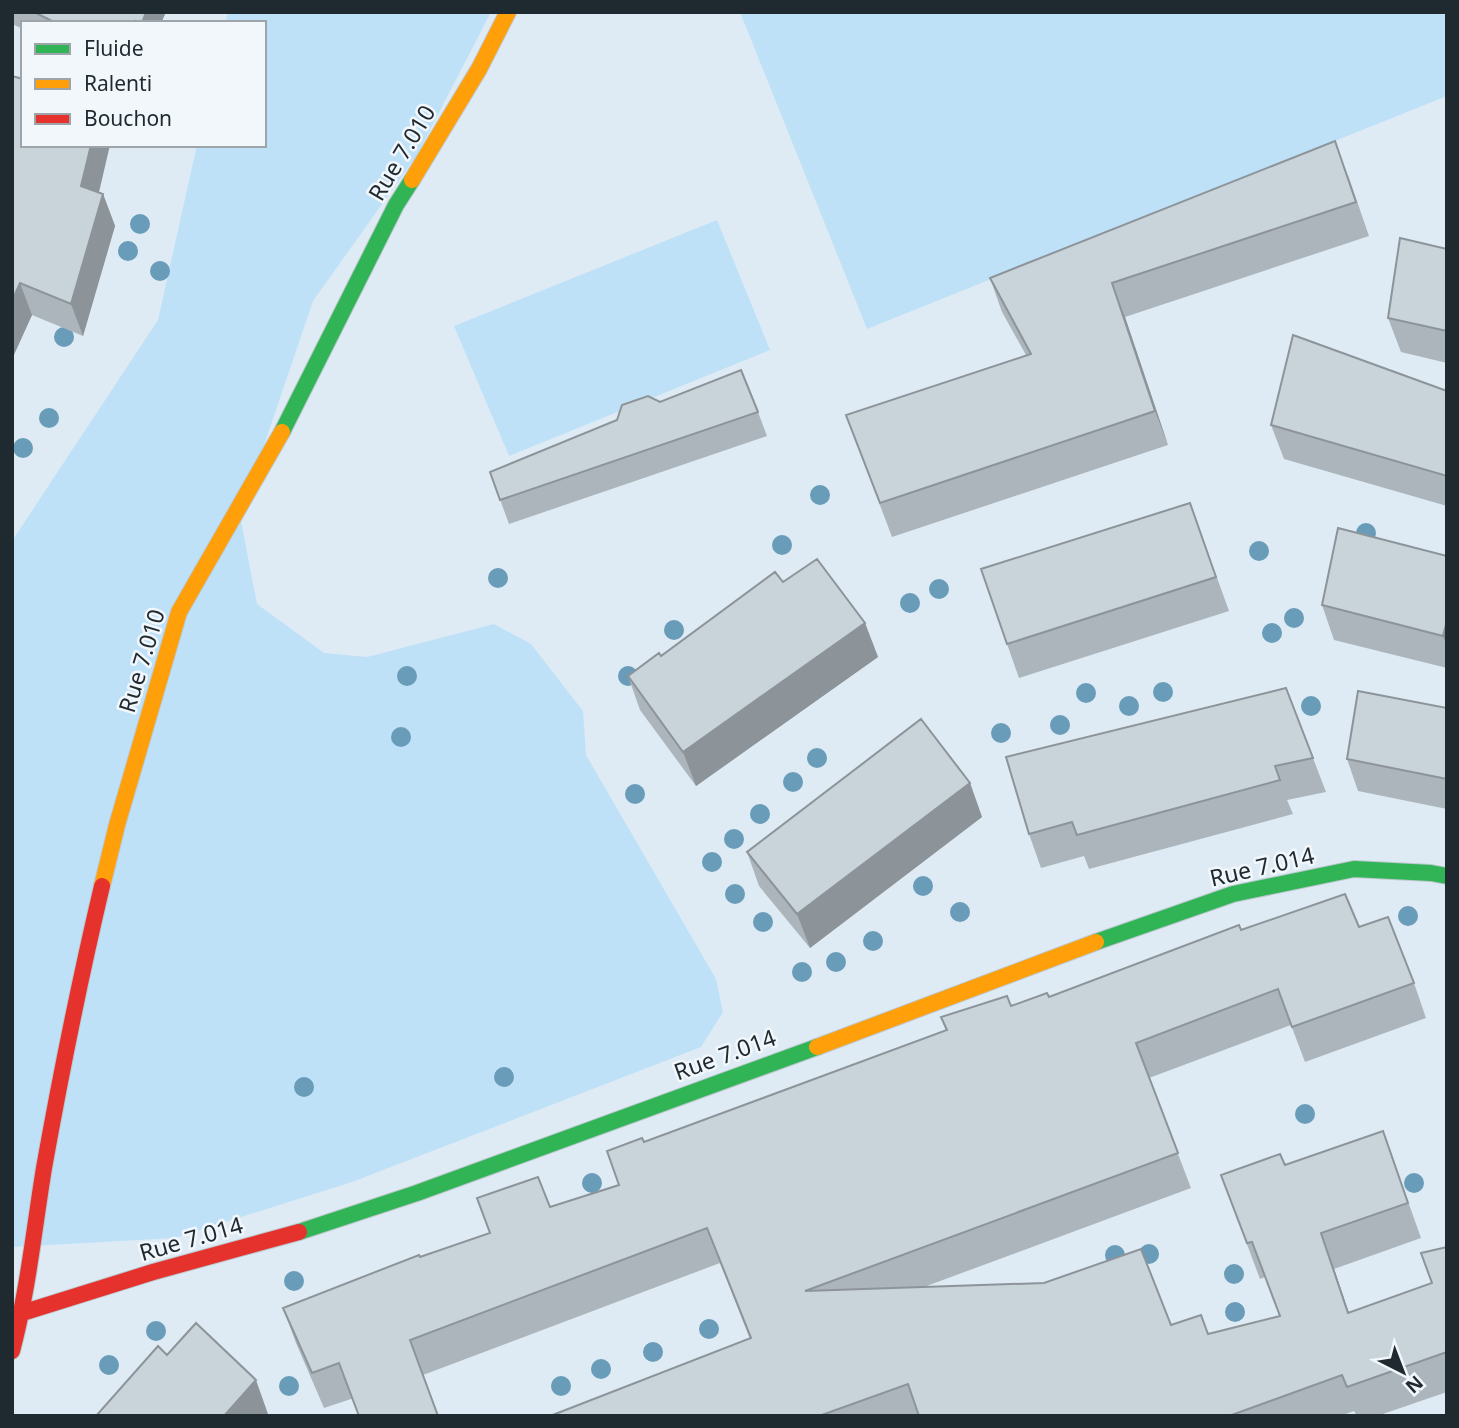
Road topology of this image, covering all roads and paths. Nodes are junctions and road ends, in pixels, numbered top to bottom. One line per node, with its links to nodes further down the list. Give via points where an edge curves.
1 (508, 12): 3 (street, Rue 7.010, via 479,69 396,205 276,445 179,612 117,825 78,988)
2 (1447, 876): 3 (street, Rue 7.014, via 1354,869 1233,894 417,1194)
3 (22, 1313): 4 (street, Rue 7.010)
4 (12, 1351)

